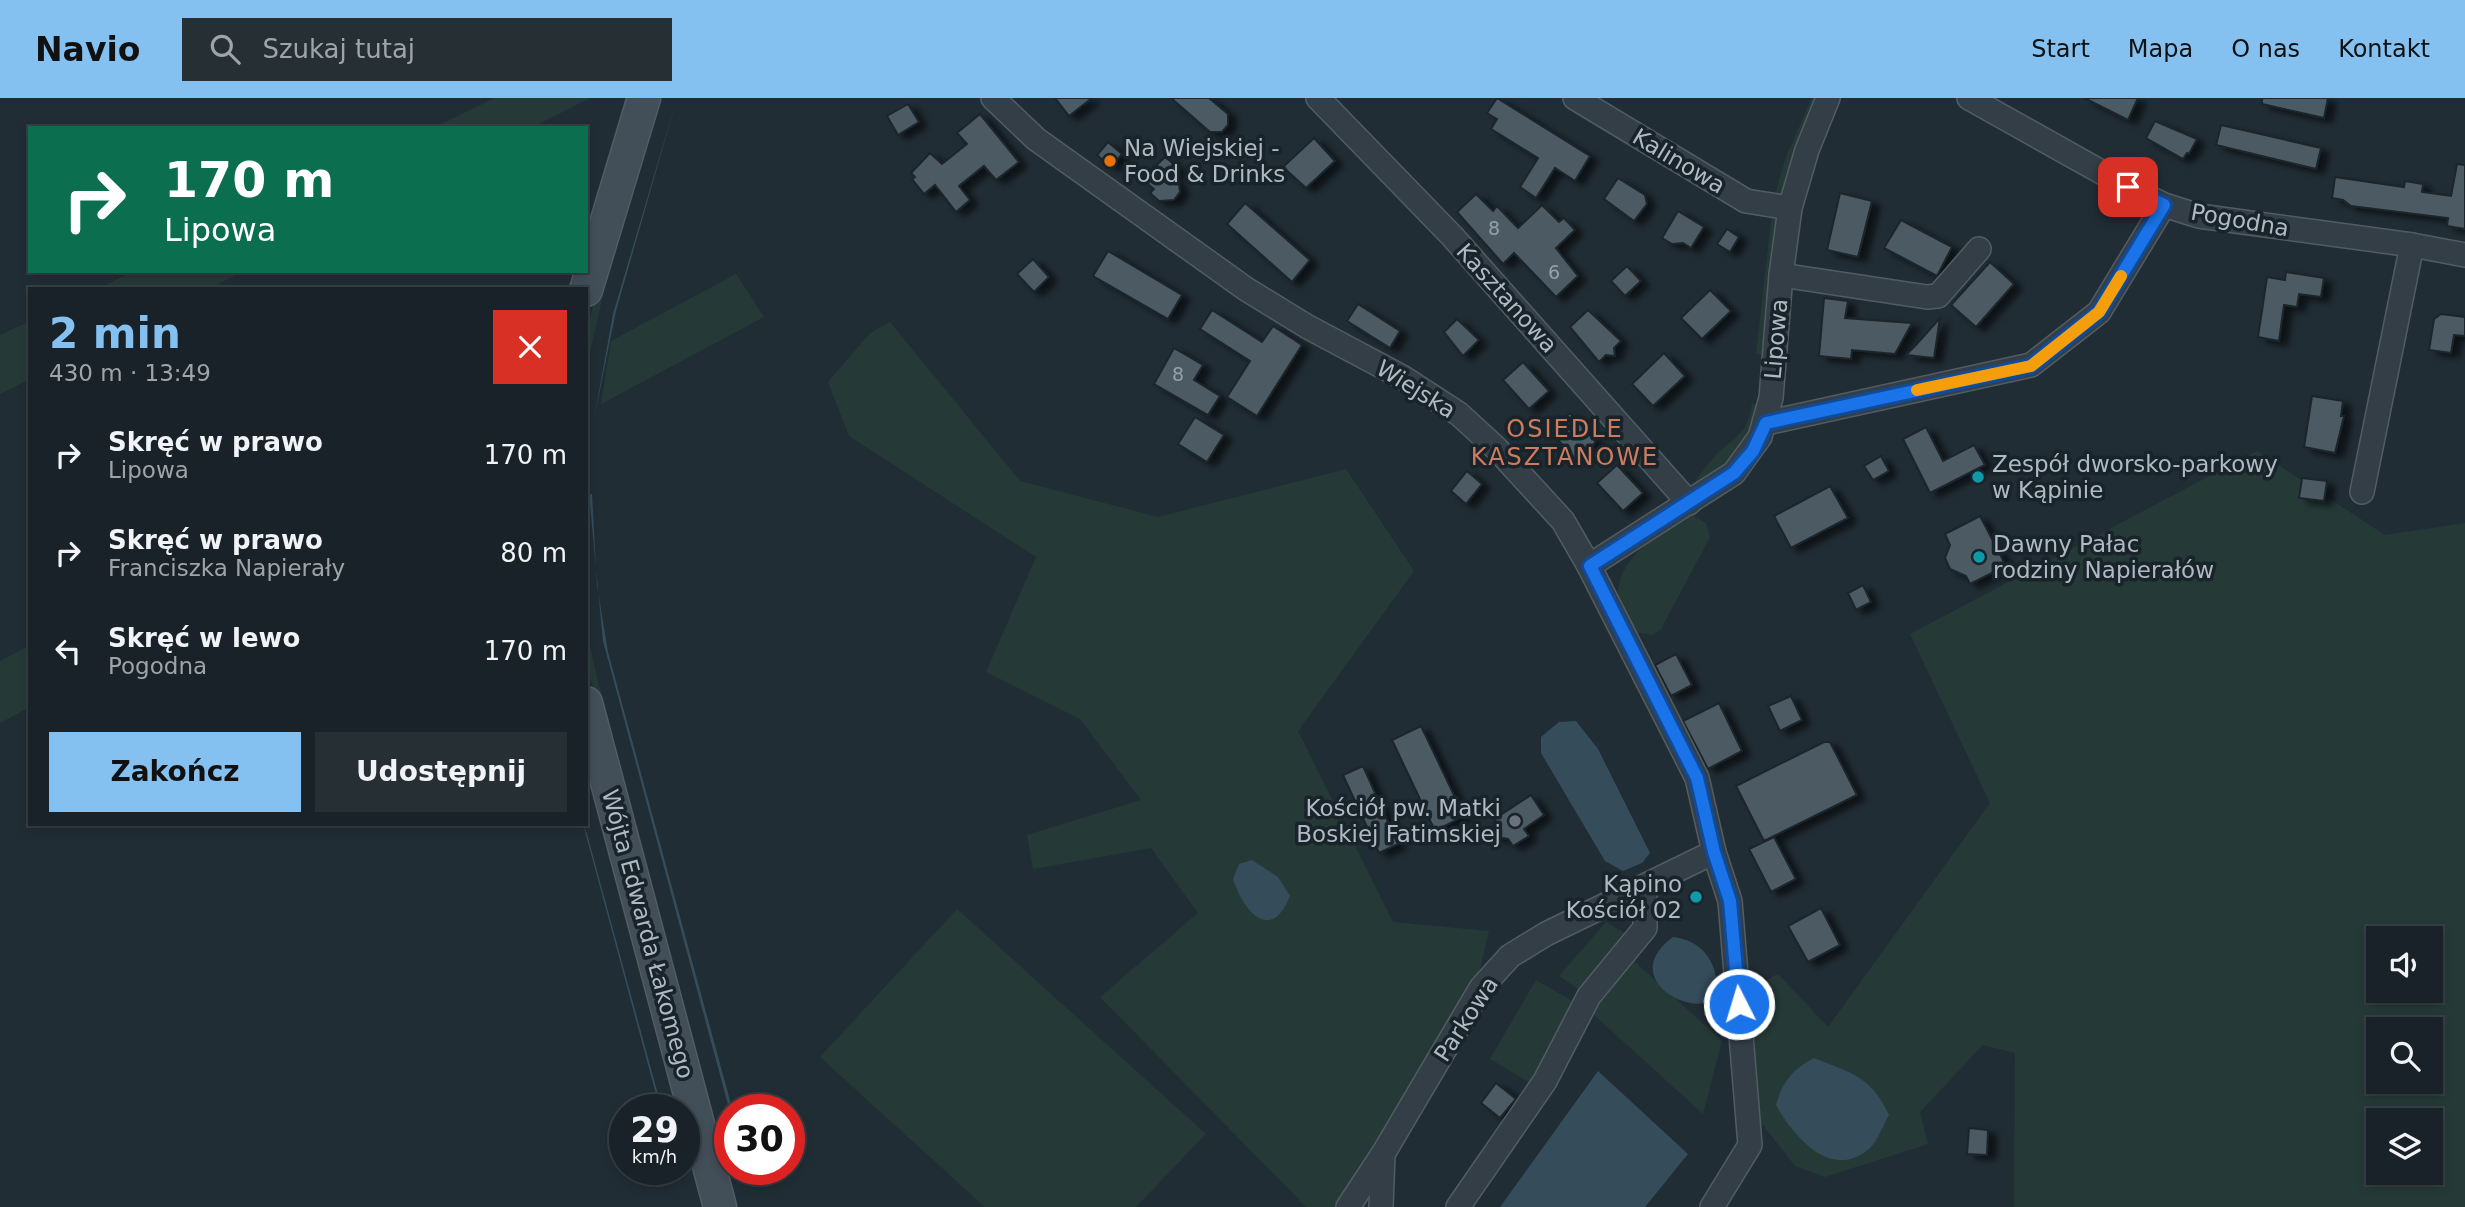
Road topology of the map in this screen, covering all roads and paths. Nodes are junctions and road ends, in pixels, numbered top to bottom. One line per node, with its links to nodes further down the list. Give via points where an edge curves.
1 (644, 98): 13 (street)
2 (993, 98): 17 (street, Wiejska, via 1036,139 1246,289 1459,414 1563,522)
3 (1318, 98): 16 (street, Kasztanowa, via 1452,236)
4 (1575, 98): 8 (street, Kalinowa, via 1746,201)
5 (1828, 98): 8 (street, Lipowa)
6 (1969, 98): 7 (street, Pogodna)
7 (2164, 205): 9 (street, Pogodna, via 2199,216); 14 (street, via 2099,312 2031,366)
8 (1790, 208): 12 (street, Lipowa)
9 (2412, 245): 11 (street, Pogodna); 15 (street)
10 (1979, 250): 12 (street, Lipowa, via 1938,296)
11 (2465, 256)
12 (1781, 275): 14 (street, Lipowa)
13 (587, 287)
14 (1766, 423): 16 (street, Lipowa, via 1744,463)
15 (2362, 492)
16 (1689, 503): 17 (street, Lipowa)
17 (1590, 566): 19 (street, Wiejska, via 1697,778)
18 (588, 711): 22 (street, Wójta Edwarda Łakomego)
19 (1714, 852): 20 (street, Parkowa); 26 (street, Wiejska, via 1730,901 1751,1131 1744,1159)
20 (1645, 888): 21 (street, Parkowa, via 1546,934 1510,957 1481,988); 25 (street, via 1645,928 1589,996 1545,1081)
21 (1383, 1154): 23 (street, Parkowa); 24 (street)
22 (720, 1207)
23 (1348, 1207)
24 (1381, 1207)
25 (1458, 1207)
26 (1712, 1207)

